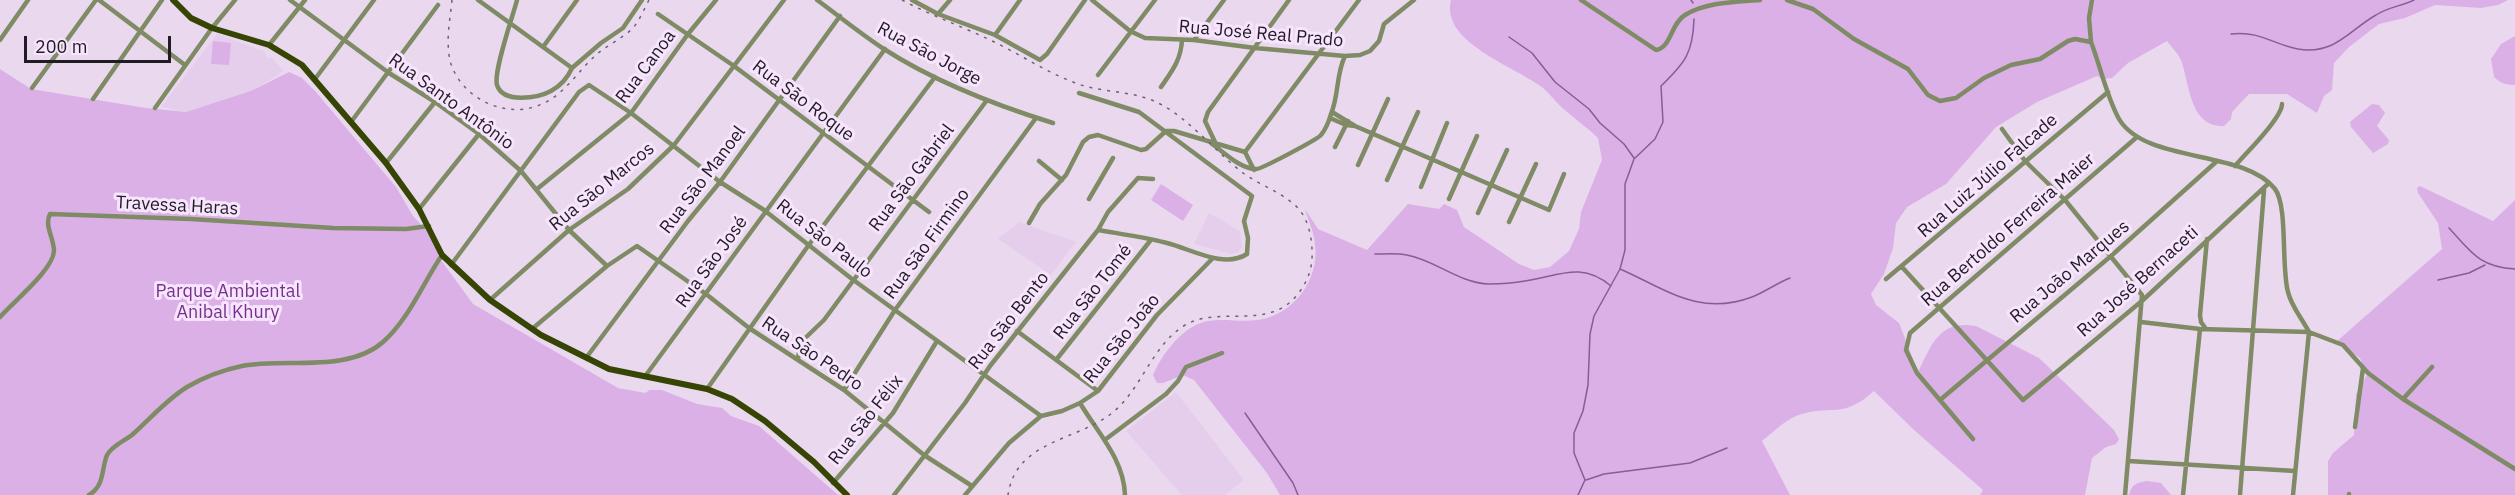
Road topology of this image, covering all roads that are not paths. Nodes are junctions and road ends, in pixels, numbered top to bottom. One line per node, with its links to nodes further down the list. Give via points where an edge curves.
1 (28, 0): 43 (street)
2 (98, 0): 38 (street); 61 (street)
3 (162, 0): 38 (street)
4 (173, 0): 37 (main road, via 191,18)
5 (235, 0): 37 (street)
6 (290, 0): 32 (street, Rua Santo Antônio)
7 (305, 0): 32 (street)
8 (374, 0): 45 (street)
9 (478, 0): 36 (street)
10 (517, 0): 36 (street)
11 (577, 0): 48 (street)
12 (642, 0): 55 (street, via 622,28)
13 (707, 0): 30 (street)
14 (784, 0): 54 (street, Rua São Marcos)
15 (817, 0): 35 (street, Rua São Jorge)
16 (912, 0): 34 (street)
17 (950, 0): 34 (street)
18 (1020, 0): 41 (street)
19 (1085, 0): 41 (street, via 1040,60)
20 (1092, 0): 39 (street, Rua José Real Prado)
21 (1155, 0): 39 (street)
22 (1224, 0): 42 (street)
23 (1289, 0): 49 (street)
24 (1359, 0): 51 (street)
25 (1414, 0): 52 (street, Rua José Real Prado, via 1384,24 1379,41 1370,51)
26 (1581, 0): 27 (street, via 1656,50 1666,45 1677,20 1693,10)
27 (1760, 0)
28 (1787, 0): 46 (street, via 1813,9 1854,39 1908,69 1928,95 1940,101 1956,98 2011,65 2040,59 2068,41)
29 (2092, 0): 46 (street)
30 (715, 2): 40 (street, Rua Canoa)
31 (438, 5): 56 (street)
32 (300, 7): 45 (street, Rua Santo Antônio); 47 (street)
33 (658, 14): 40 (street, Rua São Roque)
34 (939, 14): 41 (street)
35 (840, 16): 50 (street, Rua São Jorge); 66 (street, Rua São Manoel)
36 (511, 25): 48 (street); 55 (street, via 496,82 504,94 525,97 549,92 560,85)
37 (212, 28): 47 (main road); 53 (street)
38 (141, 31): 53 (street); 64 (street)
39 (1130, 31): 44 (street, Rua José Real Prado, via 1145,38); 57 (street)
40 (688, 34): 54 (street, Rua São Roque); 71 (street, Rua Canoa)
41 (995, 35)
42 (1194, 39): 44 (street, Rua José Real Prado); 49 (street, Rua José Real Prado)
43 (0, 40)
44 (1182, 40): 60 (street, via 1177,64)
45 (344, 41): 56 (street, Rua Santo Antônio); 59 (street)
46 (2091, 42): 62 (street)
47 (269, 45): 59 (main road, via 289,55)
48 (543, 47): 55 (street)
49 (1256, 48): 51 (street, Rua José Real Prado); 88 (street, via 1208,112 1205,121)
50 (885, 49): 58 (street, Rua São Jorge); 84 (street, Rua São José)
51 (1321, 52): 52 (street, Rua José Real Prado); 93 (street)
52 (1345, 56): 72 (street)
53 (185, 65): 70 (street)
54 (734, 66): 66 (street, Rua São Roque); 89 (street, Rua São Marcos)
55 (572, 68)
56 (388, 73): 68 (street, Rua Santo Antônio); 76 (street)
57 (1098, 75)
58 (935, 77): 67 (street, Rua São Jorge); 103 (street)
59 (315, 79): 76 (main road)
60 (1161, 87)
61 (32, 88)
62 (2108, 92): 86 (street, via 2120,121); 97 (street, Rua Luiz Júlio Falcade)
63 (1079, 93): 81 (street, via 1139,112)
64 (93, 99)
65 (1388, 99): 82 (street)
66 (779, 100): 84 (street, Rua São Roque); 111 (street, Rua São Manoel)
67 (987, 100): 74 (street, Rua São Jorge); 120 (street, Rua São Gabriel)
68 (435, 102): 83 (street, Rua Santo Antônio); 99 (street)
69 (2282, 104): 102 (street, via 2282,109)
70 (155, 108)
71 (631, 112): 89 (street, Rua São Paulo); 105 (street, Rua São Paulo, via 589,85 579,92); 115 (street, Rua Canoa)
72 (1332, 112): 75 (street); 78 (street)
73 (1418, 112): 90 (street)
74 (1036, 118): 77 (street, Rua São Jorge); 147 (street, Rua São Firmino)
75 (1330, 118): 78 (street); 104 (street, via 1313,142)
76 (351, 122): 99 (main road)
77 (1053, 123)
78 (1347, 123): 82 (street); 91 (street)
79 (1447, 123): 95 (street)
80 (2002, 129): 97 (street)
81 (1166, 131): 87 (street); 109 (street, via 1141,150 1098,135 1089,137); 136 (street, via 1251,194 1244,220 1247,254 1242,258)
82 (1372, 133): 90 (street); 101 (street)
83 (479, 134): 105 (street, Rua Santo Antônio); 122 (street)
84 (824, 134): 103 (street, Rua São Roque); 123 (street, Rua São José)
85 (1477, 136): 106 (street)
86 (2137, 137): 98 (street); 121 (street, Rua Bertoldo Ferreira Maier)
87 (1208, 141): 88 (street); 104 (street)
88 (1215, 143): 93 (street)
89 (674, 145): 111 (street, Rua São Paulo); 129 (street, Rua São Marcos, via 628,189)
90 (1402, 146): 95 (street); 110 (street)
91 (1335, 147)
92 (1507, 150): 113 (street)
93 (1245, 152): 104 (street)
94 (1113, 158): 118 (street)
95 (1432, 158): 106 (street); 114 (street)
96 (1039, 161): 109 (street)
97 (2025, 161): 121 (street); 140 (street, Rua Luiz Júlio Falcade)
98 (2216, 162): 102 (street); 135 (street, Rua João Marques)
99 (386, 163): 122 (main road)
100 (1536, 164): 117 (street)
101 (1358, 165)
102 (2235, 166): 112 (street)
103 (868, 168): 120 (street, Rua São Roque); 133 (street)
104 (1254, 170)
105 (521, 171): 115 (street, Rua Santo Antônio); 138 (street)
106 (1461, 171): 113 (street); 119 (street)
107 (1564, 174): 117 (street, via 1550,210)
108 (1153, 179): 130 (street, Rua São Bento, via 1138,178 1108,212)
109 (1062, 180): 127 (street)
110 (1387, 180)
111 (720, 182): 123 (street, Rua São Paulo); 137 (street, Rua São Manoel)
112 (2269, 183): 116 (street, Rua José Bernaceti); 156 (street, via 2282,208 2288,294)
113 (1492, 185): 117 (street); 125 (street)
114 (1421, 188)
115 (537, 189): 129 (street, Rua Santo Antônio)
116 (2264, 189): 131 (street, Rua José Bernaceti); 155 (street)
117 (1521, 197): 126 (street)
118 (1089, 199)
119 (1449, 199)
120 (912, 200): 124 (street, Rua São Roque); 141 (street, Rua São Gabriel)
121 (2065, 200): 135 (street); 146 (street, Rua Bertoldo Ferreira Maier)
122 (419, 209): 128 (main road)
123 (766, 212): 133 (street, Rua São Paulo); 143 (street, Rua São José)
124 (929, 212)
125 (1478, 213)
126 (1509, 222)
127 (1029, 223)
128 (429, 226): 134 (main road); 148 (street, Travessa Haras, via 333,228 53,213 48,224 54,253 48,269)
129 (569, 230): 139 (street, Rua Santo Antônio); 144 (street, Rua São Marcos)
130 (1098, 230): 132 (street); 154 (street, Rua São Bento)
131 (2207, 239): 145 (street, Rua José Bernaceti); 151 (street, via 2200,315)
132 (1150, 241): 136 (street); 161 (street, Rua São Tomé)
133 (808, 246): 141 (street, Rua São Paulo); 150 (street)
134 (442, 255): 138 (main road); 186 (street, via 409,310 385,341 371,351 347,359 243,366 209,376 173,396 112,449 99,485)
135 (2111, 256): 145 (street, via 2140,291); 162 (street, Rua João Marques)
136 (1213, 258): 169 (street, Rua São João, via 1157,315)
137 (659, 261): 139 (street, Rua São Pedro, via 637,246); 143 (street, Rua São Pedro); 159 (street, Rua São Manoel)
138 (451, 265): 144 (main road)
139 (607, 266): 152 (street)
140 (1902, 267): 142 (street, Rua Luiz Júlio Falcade); 146 (street)
141 (852, 279): 147 (street, Rua São Paulo); 160 (street, Rua São Gabriel, via 824,320 800,343)
142 (1886, 279)
143 (706, 294): 150 (street, Rua São Pedro); 166 (street, Rua São José)
144 (490, 300): 152 (main road)
145 (2142, 300): 149 (street); 162 (street, Rua José Bernaceti, via 2023,400)
146 (1938, 307): 162 (street); 171 (street, Rua Bertoldo Ferreira Maier, via 1910,333 1906,350 1917,373)
147 (895, 310): 157 (street, Rua São Paulo); 168 (street, Rua São Firmino)
148 (0, 316)
149 (2141, 322): 153 (street); 179 (street)
150 (749, 328): 160 (street, Rua São Pedro); 167 (street)
151 (2206, 328): 153 (street); 155 (street)
152 (532, 329): 159 (main road)
153 (2200, 329): 180 (street)
154 (1017, 331): 161 (street); 165 (street, Rua São Bento)
155 (2253, 331): 156 (street); 181 (street)
156 (2309, 332): 164 (street, via 2343,345); 183 (street)
157 (937, 341): 165 (street, Rua São Paulo); 174 (street, Rua São Félix, via 906,395)
158 (1222, 353): 176 (street, via 1186,367 1166,394)
159 (585, 358): 166 (main road, via 609,369)
160 (798, 359): 168 (street, Rua São Pedro)
161 (1056, 360): 169 (street)
162 (1987, 360): 171 (street, Rua João Marques)
163 (2432, 367): 170 (street)
164 (2363, 368): 170 (street); 175 (street)
165 (984, 374): 173 (street, Rua São Paulo); 178 (street, Rua São Bento)
166 (646, 375): 167 (main road)
167 (707, 389): 184 (main road, via 732,399 765,421)
168 (844, 390): 174 (street, Rua São Pedro)
169 (1098, 391): 172 (street, Rua São João)
170 (2403, 399): 182 (street)
171 (1940, 400): 177 (street)
172 (1080, 403): 173 (street, Rua São João); 176 (street)
173 (1041, 416): 185 (street, Rua São João, via 1009,443)
174 (884, 421): 178 (street, Rua São Pedro); 184 (street, Rua São Félix)
175 (2355, 427)
176 (1106, 439): 190 (street, via 1124,482)
177 (1973, 439)
178 (924, 455): 185 (street, Rua São Pedro); 188 (street, Rua São Bento)
179 (2128, 461): 180 (street); 191 (street)
180 (2185, 463): 181 (street); 192 (street)
181 (2242, 466): 183 (street); 193 (street)
182 (2515, 469)
183 (2295, 471): 194 (street)
184 (834, 483): 187 (main road)
185 (972, 486): 189 (street, Rua São João)
186 (89, 495)
187 (847, 495)
188 (894, 495)
189 (965, 495)
190 (1125, 495)
191 (2125, 495)
192 (2183, 495)
193 (2240, 495)
194 (2293, 495)

